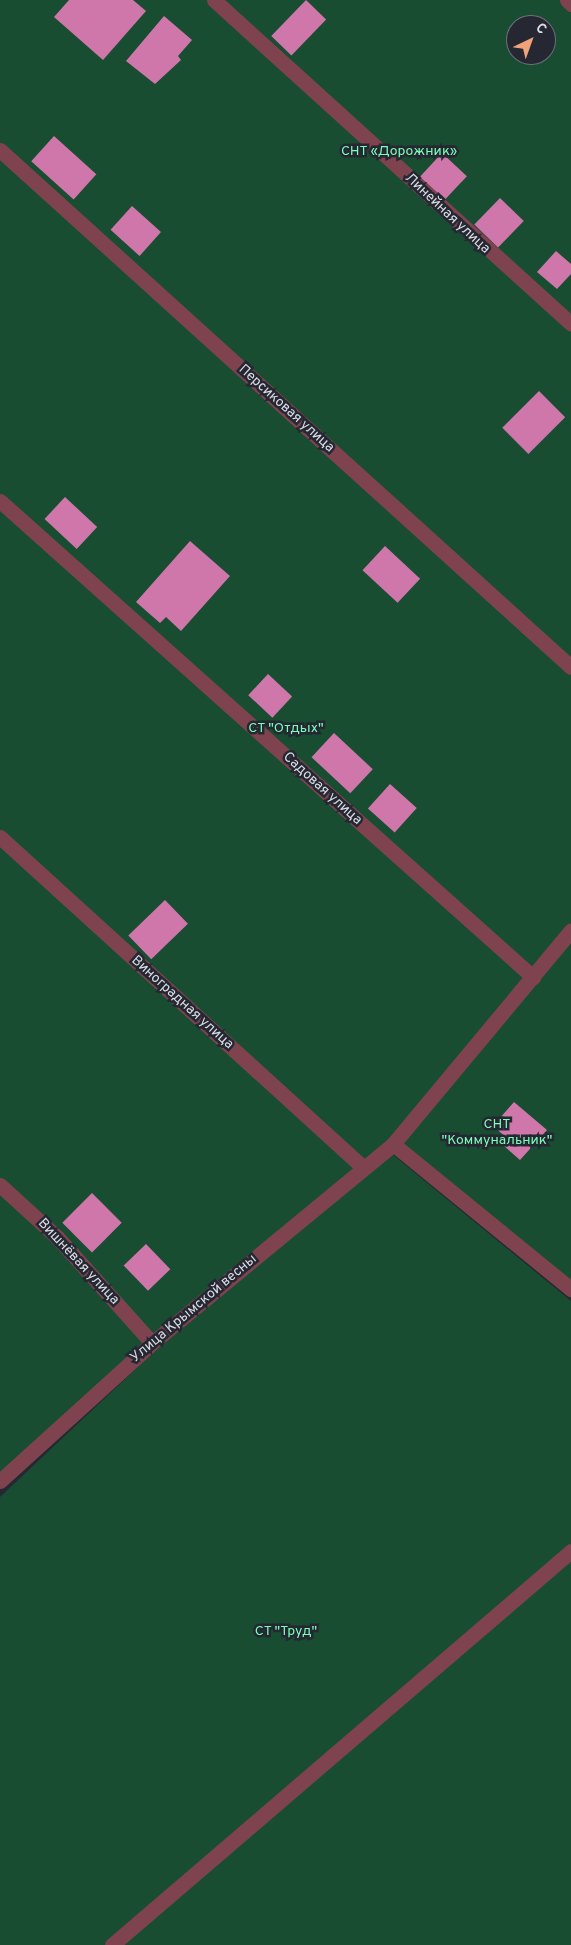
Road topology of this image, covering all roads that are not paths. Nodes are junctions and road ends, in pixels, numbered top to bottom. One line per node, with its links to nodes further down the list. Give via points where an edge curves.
1 (214, 0): 5 (lane, Линейная улица)
2 (566, 0): 3 (lane)
3 (571, 4)
4 (0, 150): 7 (lane, Персиковая улица)
5 (571, 324)
6 (0, 501): 10 (lane, Садовая улица)
7 (571, 668)
8 (0, 837): 12 (lane, Виноградная улица)
9 (571, 930): 10 (lane, Улица Крымской весны)
10 (533, 977): 11 (lane, Улица Крымской весны)
11 (393, 1144): 12 (lane, Улица Крымской весны); 14 (lane)
12 (364, 1168): 15 (lane, Улица Крымской весны)
13 (0, 1185): 15 (lane, Вишнёвая улица, via 57,1237)
14 (571, 1289)
15 (152, 1343): 16 (lane, Улица Крымской весны)
16 (0, 1481)
17 (571, 1551): 18 (lane)
18 (112, 1945)

